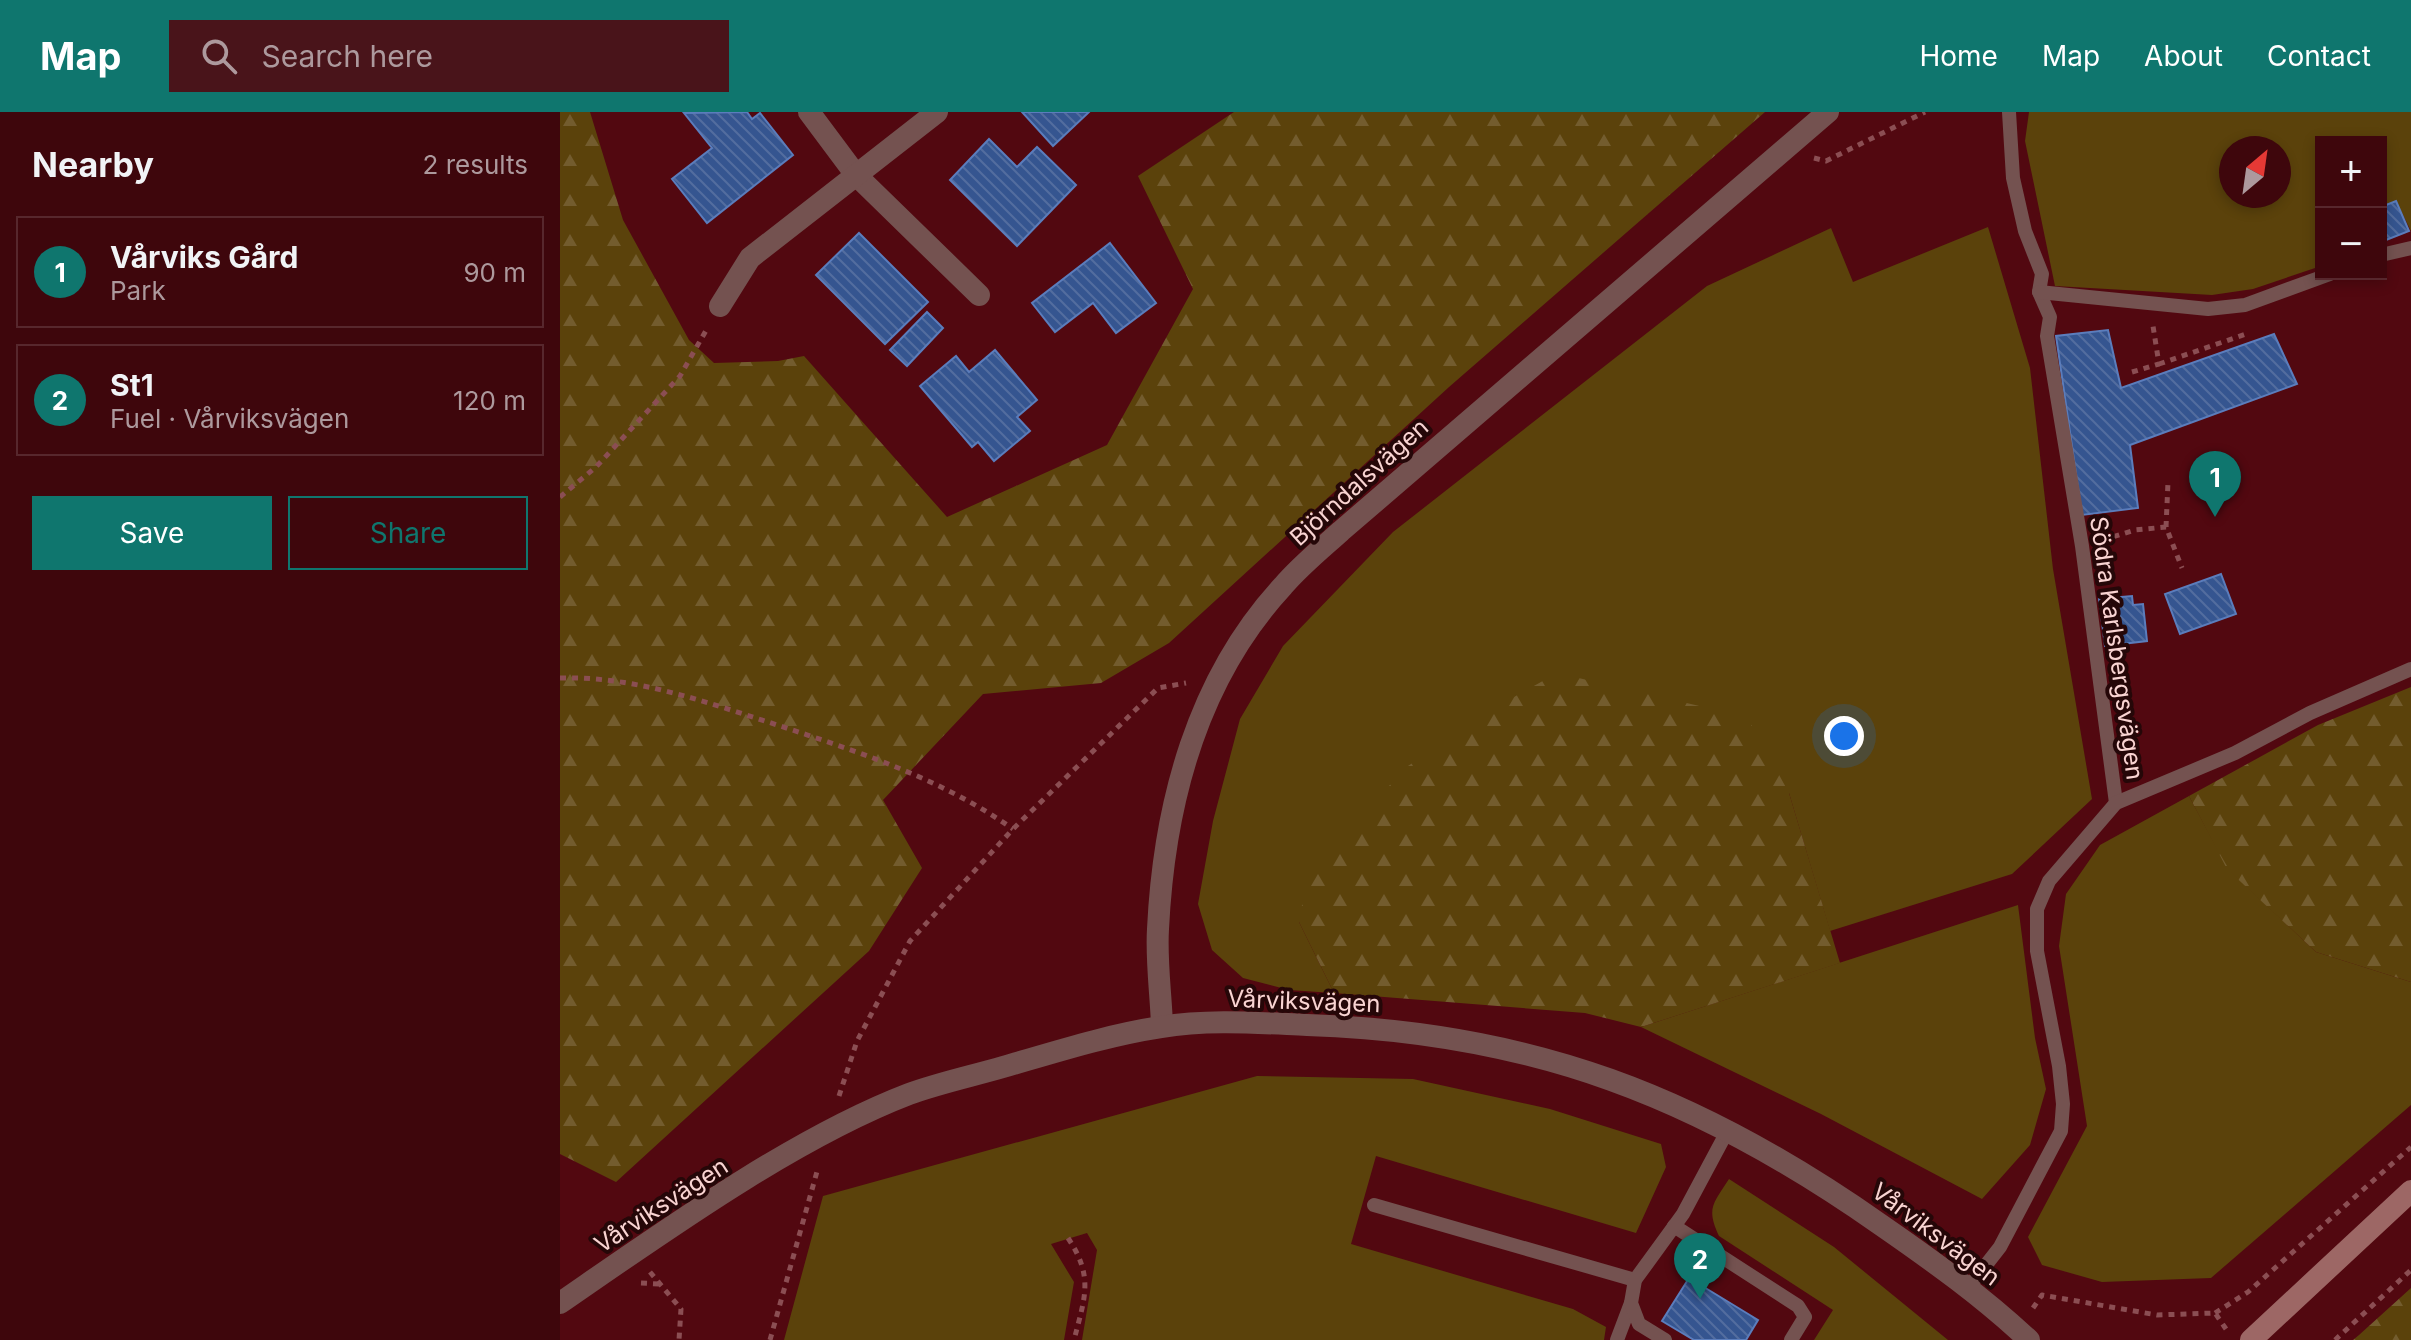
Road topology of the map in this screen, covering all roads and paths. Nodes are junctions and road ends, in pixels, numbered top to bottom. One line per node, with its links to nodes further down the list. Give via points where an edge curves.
1 (809, 112): 7 (street)
2 (937, 112): 7 (street)
3 (1828, 112): 6 (street, Björndalsvägen)
4 (1925, 112): 6 (path, via 1826,161 1808,156)
5 (2009, 112): 11 (lane, Södra Karlsbergsvägen, via 2013,178 2042,274)
6 (1796, 140): 25 (street, Björndalsvägen, via 1282,586)
7 (856, 175): 12 (street); 13 (street, via 750,258)
8 (2411, 248): 9 (lane)
9 (2387, 254)
10 (2315, 279): 14 (lane, via 2245,305)
11 (2039, 292): 14 (lane); 21 (lane, Södra Karlsbergsvägen, via 2050,317 2047,336)
12 (979, 295)
13 (720, 306): 19 (path, via 680,376 596,467)
14 (2150, 306): 16 (path)
15 (2249, 333): 16 (path)
16 (2159, 364): 17 (path)
17 (2132, 372)
18 (2168, 482): 20 (path)
19 (560, 497)
20 (2166, 527): 21 (path); 22 (path)
21 (2082, 546): 26 (lane, Södra Karlsbergsvägen)
22 (2182, 568)
23 (2411, 669): 26 (lane)
24 (560, 678): 27 (path, via 601,677 692,697 806,735 924,777)
25 (1209, 693): 27 (path, via 1184,682 1158,688); 28 (street, Björndalsvägen, via 1170,822 1158,930)
26 (2116, 803): 40 (lane, Södra Karlsbergsvägen, via 2049,881 2037,909 2040,976 2063,1104 2061,1131 2000,1247)
27 (1013, 829): 29 (path, via 910,941 857,1041)
28 (1162, 1026): 30 (street, Vårviksvägen, via 1375,1027 1448,1037 1548,1058 1646,1090); 37 (street, Vårviksvägen, via 909,1094 815,1140)
29 (837, 1102)
30 (1729, 1128): 35 (lane); 40 (street, Vårviksvägen, via 1816,1179)
31 (2411, 1147): 43 (path, via 2248,1292)
32 (821, 1159): 47 (path)
33 (2411, 1191): 45 (main road)
34 (1374, 1205): 39 (lane)
35 (1674, 1226): 39 (lane); 51 (lane, via 1798,1306 1805,1317)
36 (1068, 1238): 48 (path, via 1085,1263)
37 (634, 1253): 41 (street, Vårviksvägen); 46 (path, via 681,1309)
38 (2411, 1270): 52 (path)
39 (1635, 1280): 42 (lane)
40 (1968, 1288): 44 (street, Vårviksvägen)
41 (560, 1303)
42 (1631, 1303): 49 (lane); 50 (lane, via 1639,1324)
43 (2215, 1313): 44 (path, via 2157,1315 2042,1295); 45 (path)
44 (2023, 1334)
45 (2241, 1337)
46 (679, 1340)
47 (770, 1340)
48 (1074, 1340)
49 (1617, 1340)
50 (1665, 1340)
51 (1791, 1340)
52 (2335, 1340)

